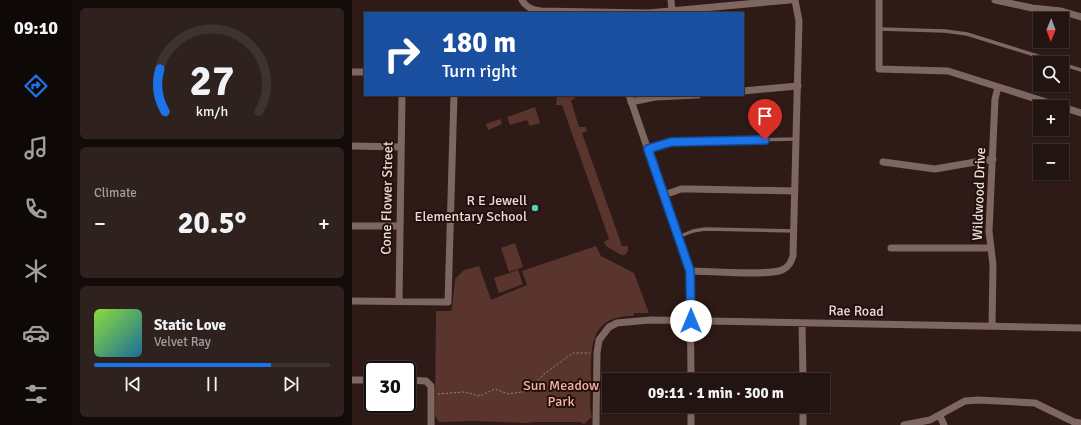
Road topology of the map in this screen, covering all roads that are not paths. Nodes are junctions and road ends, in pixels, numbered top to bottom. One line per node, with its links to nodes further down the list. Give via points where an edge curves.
1 (522, 0): 9 (street, via 531,9 542,11)
2 (671, 0): 8 (street)
3 (790, 0): 8 (street)
4 (796, 0): 17 (street, via 799,21)
5 (879, 0): 11 (street)
6 (996, 0): 7 (street)
7 (1020, 3): 10 (street, via 1061,10)
8 (672, 11): 9 (street)
9 (604, 12)
10 (1081, 17)
11 (879, 29): 12 (lane, via 966,34); 18 (street, via 879,69 948,71)
12 (1038, 56)
13 (1069, 66): 14 (lane)
14 (1081, 70)
15 (352, 72): 16 (street)
16 (364, 72)
17 (798, 86): 19 (street); 27 (street)
18 (998, 87): 24 (street); 31 (street, Wildwood Drive, via 995,99)
19 (744, 91)
20 (402, 96): 29 (street, Cone Flower Street)
21 (454, 96): 43 (street, via 448,302)
22 (676, 96): 23 (street)
23 (630, 99): 30 (street)
24 (1040, 100)
25 (1069, 109): 26 (street)
26 (1081, 113)
27 (796, 139): 30 (lane, via 671,142); 33 (street)
28 (352, 146): 29 (street)
29 (400, 147): 36 (street, Cone Flower Street)
30 (648, 149): 34 (street)
31 (993, 159): 32 (street, via 935,169); 40 (street, Wildwood Drive)
32 (883, 162)
33 (795, 191): 34 (street, via 690,188); 37 (street)
34 (664, 195): 38 (street)
35 (352, 226): 36 (street)
36 (399, 226): 43 (street, Cone Flower Street)
37 (794, 231): 38 (lane, via 705,229); 41 (street, via 791,262 781,270)
38 (678, 237): 41 (street)
39 (891, 248): 40 (street)
40 (990, 248): 46 (street, Wildwood Drive, via 993,265)
41 (690, 271): 44 (street)
42 (352, 301): 43 (street)
43 (399, 302)
44 (691, 321): 45 (street, Rae Road); 48 (street); 58 (street, Rae Road, via 631,321 609,327 599,340 597,353)
45 (802, 323): 46 (street, Rae Road); 49 (street)
46 (992, 326): 47 (street, Rae Road)
47 (1081, 328)
48 (691, 373)
49 (803, 373)
50 (352, 380): 51 (street)
51 (364, 380)
52 (416, 380): 57 (street, via 426,381 431,386)
53 (691, 413): 59 (street)
54 (803, 413): 60 (street)
55 (940, 416): 56 (street, via 965,401 978,400 1035,403); 61 (street, via 917,424); 62 (street)
56 (1076, 423)
57 (431, 425)
58 (596, 425)
59 (691, 425)
60 (803, 425)
61 (904, 425)
62 (944, 425)

